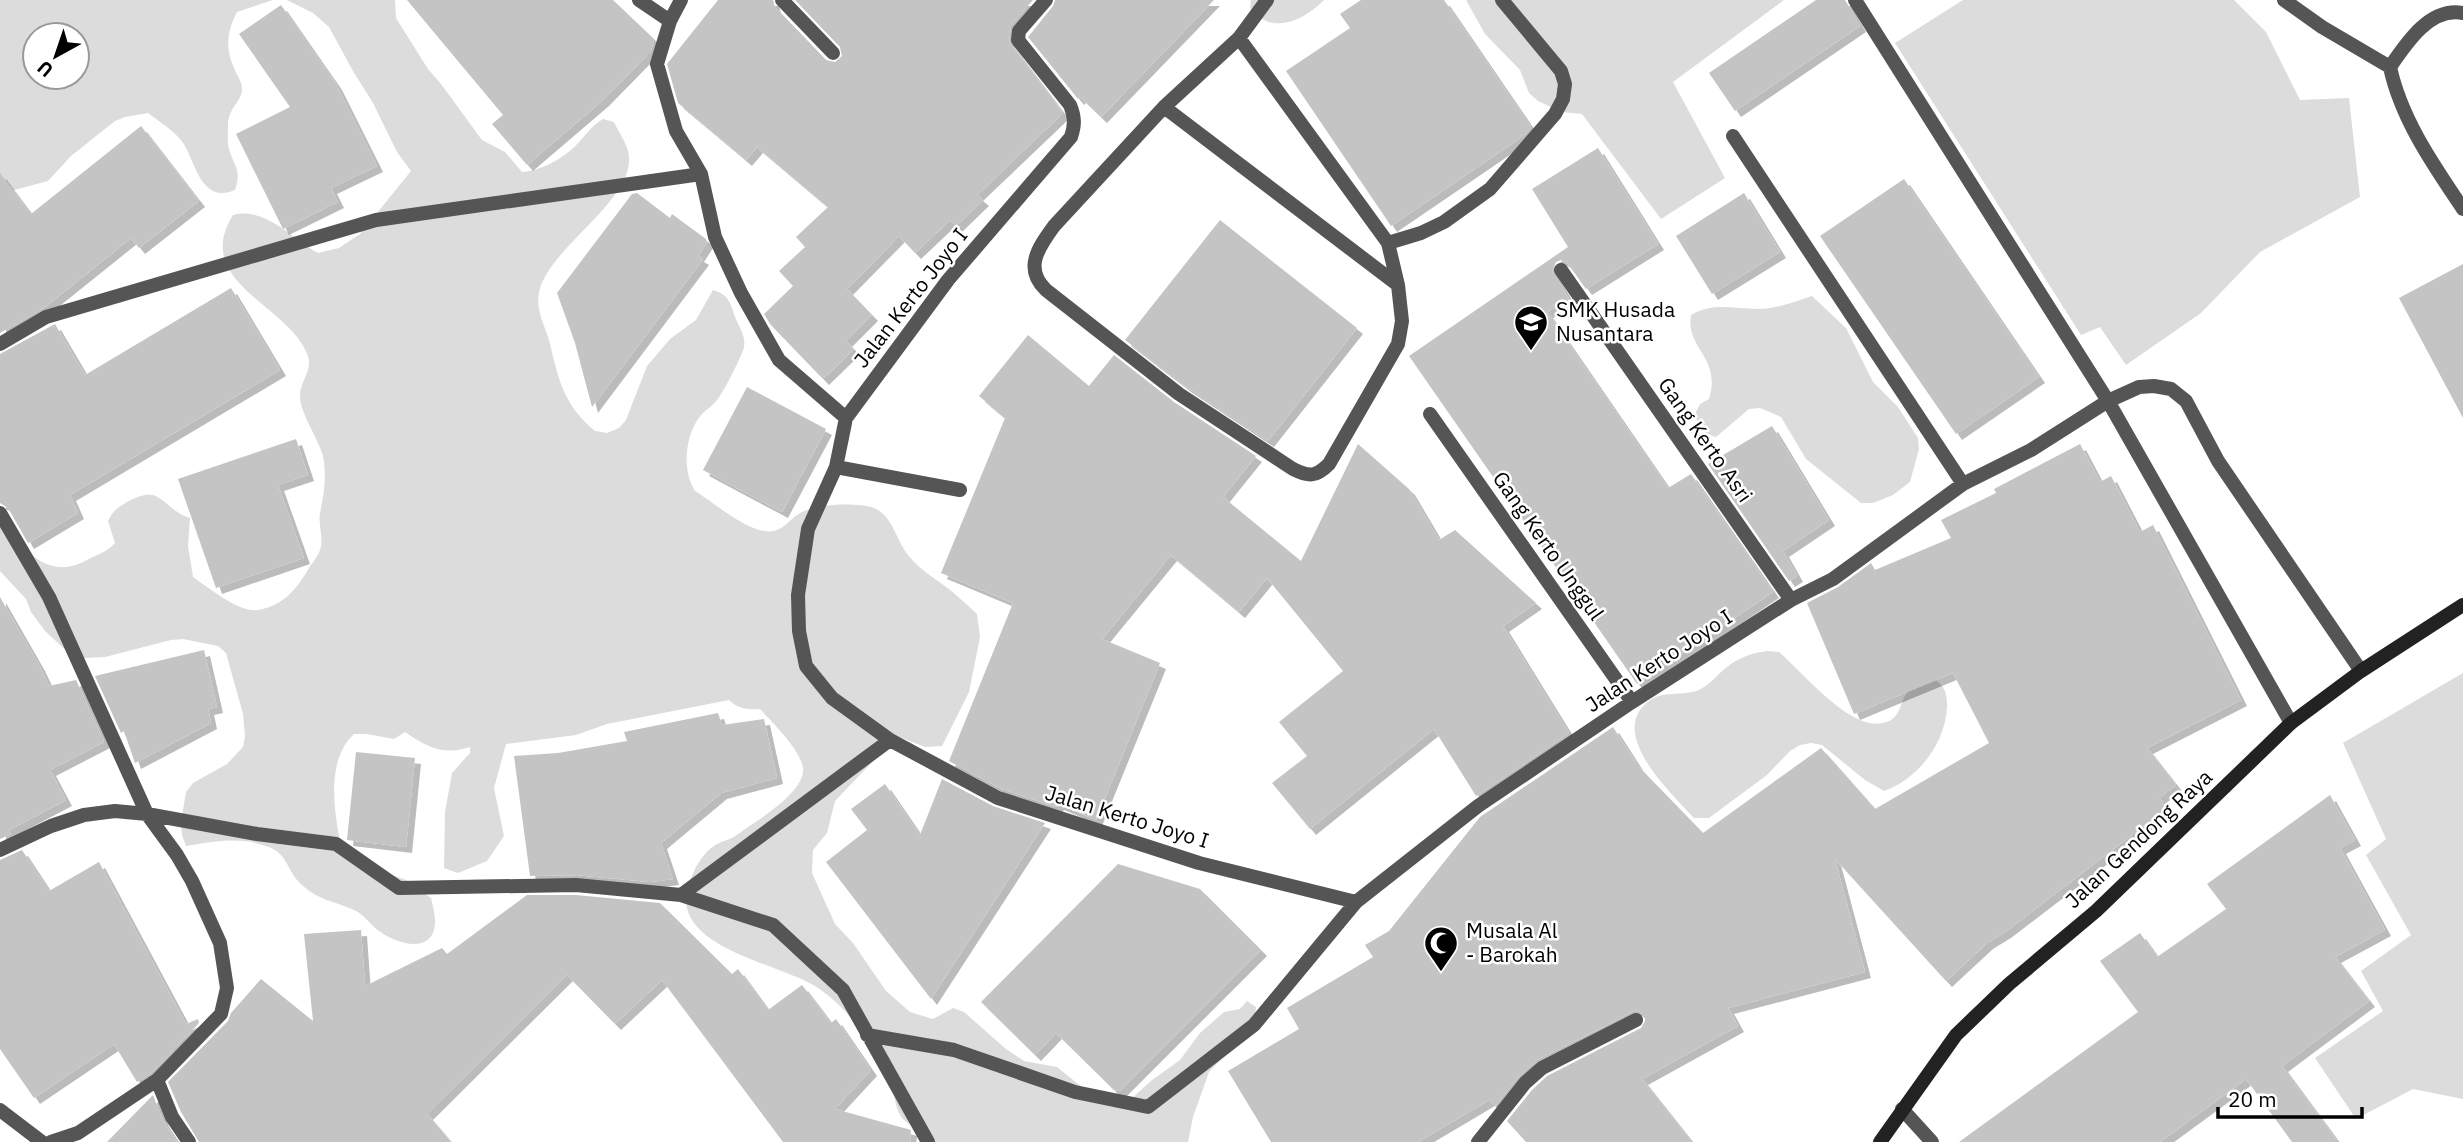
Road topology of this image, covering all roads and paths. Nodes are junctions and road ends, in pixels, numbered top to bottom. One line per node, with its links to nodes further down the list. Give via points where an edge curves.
1 (639, 0): 10 (street)
2 (681, 0): 10 (street)
3 (782, 0): 12 (street)
4 (1046, 0): 24 (street, Jalan Kerto Joyo I, via 1019,31 1018,40 1070,105 1075,117 1071,137 948,279)
5 (1267, 0): 11 (street)
6 (1503, 0): 18 (street, via 1561,71 1563,99 1489,189 1444,222)
7 (1855, 0): 22 (street)
8 (2284, 0): 13 (street)
9 (2454, 8): 13 (street, via 2424,25)
10 (670, 21): 16 (street, via 657,64 676,131)
11 (1239, 38): 14 (street); 18 (street)
12 (833, 53)
13 (2390, 67): 17 (street, via 2395,89 2430,160)
14 (1164, 107): 20 (street); 20 (street, via 1054,226 1041,244 1034,274 1046,290 1179,394 1293,469 1308,476 1319,474 1398,344 1402,321)
15 (1733, 136): 26 (street)
16 (701, 174): 21 (street, via 376,220 46,317); 24 (street, via 715,237 779,360)
17 (2463, 209)
18 (1388, 243): 20 (street)
19 (1561, 270): 29 (street, Gang Kerto Asri)
20 (1398, 285)
21 (0, 344)
22 (2108, 401): 26 (street, Jalan Kerto Joyo I, via 2031,450); 31 (street, Jalan Kerto Joyo I, via 2138,387 2154,386 2171,389 2186,401 2218,461); 33 (street)
23 (1430, 414): 32 (street, Gang Kerto Unggul)
24 (846, 418): 25 (street, Jalan Kerto Joyo I)
25 (836, 467): 27 (street); 34 (street, Jalan Kerto Joyo I, via 808,529 798,595 799,631 806,666 832,698)
26 (1963, 484): 29 (street, Jalan Kerto Joyo I, via 1833,579)
27 (960, 490)
28 (0, 513): 35 (street, via 49,597)
29 (1791, 600): 32 (street, Jalan Kerto Joyo I)
30 (2463, 605): 31 (main road, Jalan Gendong Raya)
31 (2361, 671): 33 (main road, Jalan Gendong Raya)
32 (1632, 702): 38 (street, Jalan Kerto Joyo I, via 1478,806)
33 (2291, 723): 43 (main road, Jalan Gendong Raya, via 2096,911 1956,1035)
34 (890, 740): 37 (street); 38 (street, Jalan Kerto Joyo I, via 998,798 1199,863)
35 (147, 814): 36 (street, via 115,811 84,815); 37 (street, via 336,844 399,888 576,885); 41 (street, via 177,855 208,915 220,943 227,988 221,1014)
36 (0, 850)
37 (681, 895): 40 (street, via 773,925 843,990)
38 (1356, 902): 40 (street, via 1254,1025 1147,1107 1075,1092 954,1050)
39 (1636, 1020): 48 (street, via 1542,1068)
40 (867, 1035): 47 (street)
41 (157, 1080): 45 (street, via 78,1133); 46 (street)
42 (0, 1110): 44 (street)
43 (1902, 1110): 49 (main road, Jalan Gendong Raya); 50 (street)
44 (42, 1142)
45 (51, 1142)
46 (189, 1142)
47 (928, 1142)
48 (1478, 1142)
49 (1880, 1142)
50 (1932, 1142)

